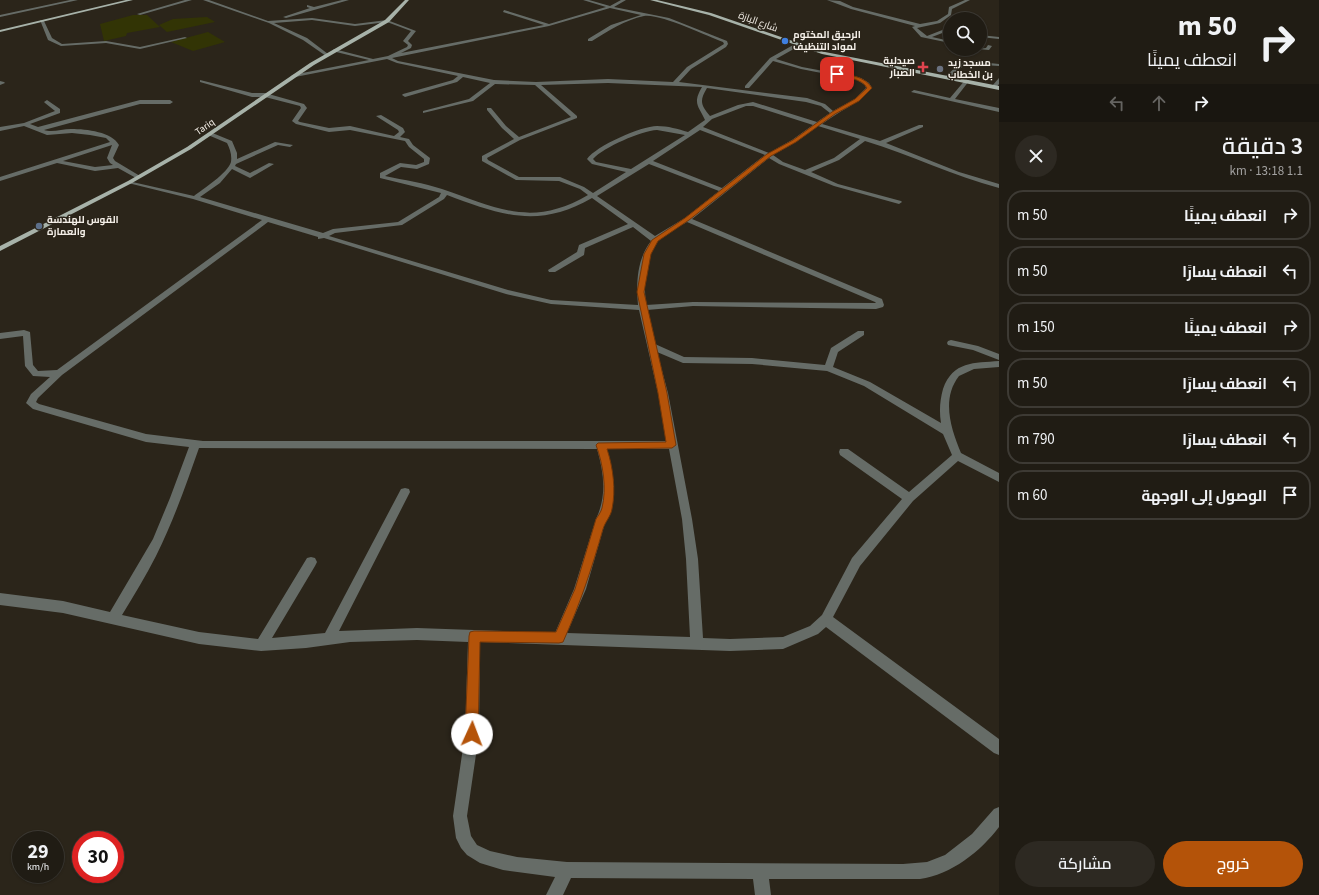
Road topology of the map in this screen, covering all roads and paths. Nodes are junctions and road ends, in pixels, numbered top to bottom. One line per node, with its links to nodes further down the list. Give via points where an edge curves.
1 (76, 0): 20 (street)
2 (131, 0): 22 (main road)
3 (190, 0): 18 (street)
4 (205, 0): 23 (street)
5 (347, 0): 16 (street)
6 (407, 0): 21 (main road, Tariq)
7 (585, 0): 15 (street)
8 (624, 0): 15 (street)
9 (652, 0): 34 (main road, شارع البازة, via 710,14)
10 (829, 0): 13 (street)
11 (846, 0): 13 (street)
12 (968, 0): 25 (street, via 950,8 950,14 942,21)
13 (839, 2): 25 (street, via 852,8)
14 (306, 4): 16 (street)
15 (610, 7): 19 (street); 24 (street)
16 (314, 8): 23 (street)
17 (504, 11): 24 (street)
18 (139, 14)
19 (645, 14): 32 (street, via 613,26); 53 (street, via 679,23 725,41 724,46 689,68)
20 (0, 16)
21 (386, 21): 23 (street, via 355,25 312,19); 37 (main road, Tariq); 39 (street, via 414,32 405,41 410,45 409,48)
22 (42, 22): 26 (main road); 30 (street, via 52,40 66,45 106,42 140,48)
23 (268, 22): 38 (street, via 306,39)
24 (549, 25): 39 (street)
25 (918, 25): 28 (street, via 914,28)
26 (0, 31)
27 (943, 31): 28 (street)
28 (927, 37): 33 (street)
29 (987, 37): 31 (street)
30 (185, 38)
31 (999, 38)
32 (590, 40)
33 (943, 40)
34 (797, 45): 40 (street); 47 (main road, شارع البازة, via 842,57)
35 (990, 46): 36 (street)
36 (987, 49)
37 (334, 50): 38 (main road, Tariq); 41 (street)
38 (326, 55): 46 (main road, Tariq)
39 (388, 58): 41 (street); 45 (street)
40 (772, 59): 55 (street); 66 (street, via 801,68 859,79 867,84 869,88 857,100)
41 (375, 60): 46 (street)
42 (974, 63): 43 (street); 44 (street); 47 (street, via 963,62)
43 (999, 65)
44 (991, 71)
45 (463, 75): 51 (street); 58 (street, via 455,81)
46 (292, 77): 59 (main road, Tariq)
47 (947, 78): 50 (main road, شارع البازة)
48 (999, 80): 56 (street)
49 (202, 81): 59 (street, via 240,92)
50 (966, 81): 56 (main road, شارع البازة); 60 (street)
51 (494, 82): 52 (street); 65 (street, via 471,100)
52 (536, 84): 53 (street, via 608,81); 79 (street, via 575,117)
53 (673, 85): 54 (street)
54 (705, 86): 66 (street, via 807,100 823,105); 68 (street, via 698,100 700,110 708,116)
55 (747, 86)
56 (997, 87)
57 (914, 92): 60 (street)
58 (405, 94)
59 (265, 95): 75 (main road, Tariq); 78 (street, via 303,106 295,120 298,123 329,130 350,128)
60 (952, 100): 64 (street)
61 (47, 102): 69 (street, via 58,112)
62 (170, 102): 74 (street, via 140,102)
63 (489, 109): 79 (street)
64 (999, 110)
65 (424, 112)
66 (833, 113): 70 (street)
67 (378, 116): 78 (street, via 402,129)
68 (706, 119): 70 (street, via 718,116 737,105 753,104); 72 (street, via 709,119)
69 (25, 124): 73 (street); 74 (street)
70 (818, 124): 77 (street); 83 (street)
71 (921, 126): 81 (street)
72 (700, 128): 76 (street); 83 (street)
73 (0, 129)
74 (38, 130): 80 (street, via 50,133 90,133 108,137)
75 (210, 134): 87 (street, via 230,142 234,153); 91 (main road, Tariq)
76 (689, 134): 85 (street); 89 (street, via 663,127 647,128 601,150 590,159 598,164)
77 (860, 137): 81 (street); 90 (street, via 864,139 856,143 849,152)
78 (395, 138): 96 (street, via 409,142 428,161 420,166 398,166 381,176 438,190)
79 (518, 139): 97 (street, via 484,159 513,178 565,180)
80 (114, 142): 84 (street); 88 (street, via 116,149 110,158)
81 (881, 143): 94 (street, via 957,173)
82 (290, 145): 87 (street, via 277,143)
83 (769, 155): 90 (street, via 781,163); 95 (street)
84 (57, 161): 88 (street, via 87,168); 92 (street)
85 (650, 162): 89 (street); 95 (street)
86 (271, 164): 87 (street, via 250,176)
87 (233, 165): 98 (street, via 218,182)
88 (118, 166): 91 (street)
89 (632, 171): 97 (street)
90 (805, 172): 99 (street, via 836,185)
91 (138, 177): 93 (main road, Tariq)
92 (0, 179)
93 (130, 182): 98 (street); 105 (main road, Tariq)
94 (999, 186)
95 (724, 191): 100 (street)
96 (444, 194): 97 (street, via 455,195 483,207 538,214 556,211); 103 (street, via 442,198 400,224 333,231)
97 (592, 196): 102 (street)
98 (195, 198): 101 (street)
99 (899, 202)
100 (687, 219): 104 (street); 107 (street, via 874,298 880,305 699,304)
101 (267, 220): 103 (street); 115 (street)
102 (632, 225): 104 (street); 106 (street, via 582,247 582,252)
103 (321, 237): 107 (street, via 506,292 551,302)
104 (655, 240): 107 (street, via 644,265 640,292)
105 (0, 249)
106 (552, 270)
107 (643, 308): 111 (street)
108 (861, 333): 114 (street, via 834,350)
109 (0, 336): 115 (street, via 27,334 29,366 32,370 36,374)
110 (951, 343): 112 (street)
111 (652, 346): 114 (street, via 684,360 752,361); 119 (street)
112 (999, 357)
113 (999, 364): 116 (street, via 969,367 960,370 954,376 944,397 943,415)
114 (828, 368): 116 (street, via 867,384)
115 (59, 373): 117 (street, via 34,396 31,403 36,407 146,438)
116 (947, 431): 121 (street)
117 (195, 444): 118 (street, via 533,447); 127 (street, via 185,475 154,547)
118 (601, 445): 119 (street); 130 (street, via 606,459 609,488 607,511 601,519 580,589)
119 (672, 445): 132 (street, via 687,518)
120 (844, 452): 124 (street)
121 (957, 456): 122 (street); 124 (street)
122 (999, 478)
123 (405, 492): 131 (street)
124 (909, 498): 128 (street, via 856,562)
125 (311, 562): 133 (street)
126 (0, 598): 127 (street, via 63,607)
127 (113, 619): 133 (street, via 198,638)
128 (826, 619): 132 (street, via 814,630 783,643); 134 (street)
129 (474, 636): 130 (street); 131 (street, via 384,634); 136 (street, via 472,734 460,816 466,842 472,850 488,858 527,866)
130 (559, 638): 132 (street)
131 (329, 639): 133 (street)
132 (697, 643)
133 (261, 645)
134 (999, 748)
135 (999, 814): 137 (street, via 990,828 972,844 951,859 930,869 903,872)
136 (567, 870): 137 (street); 138 (street)
137 (760, 870): 139 (street)
138 (554, 895)
139 (763, 895)

